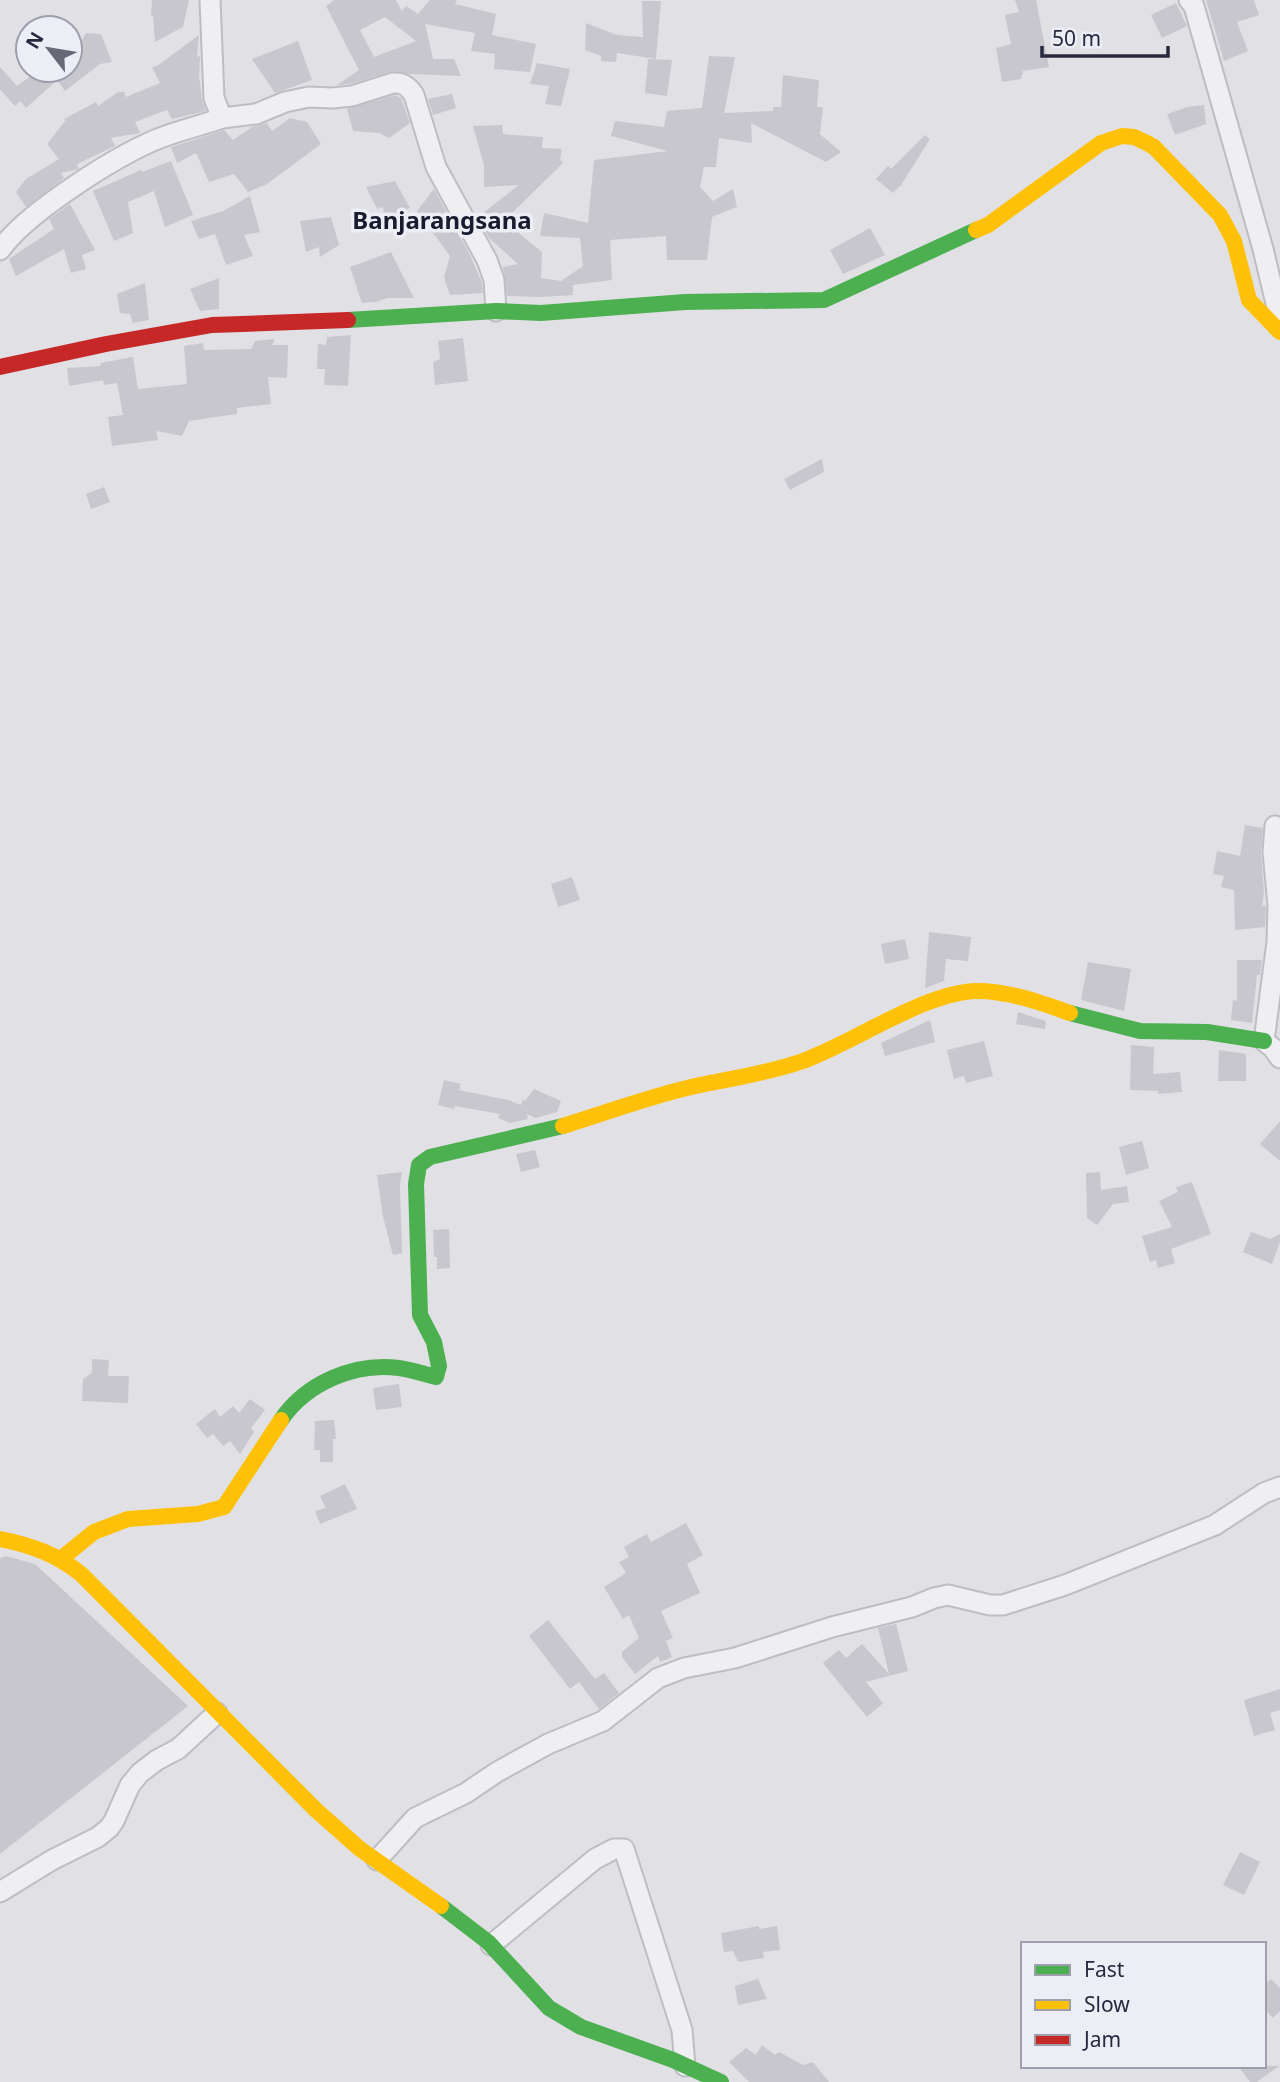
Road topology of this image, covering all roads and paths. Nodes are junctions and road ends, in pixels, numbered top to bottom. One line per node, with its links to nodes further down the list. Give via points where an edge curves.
1 (210, 0): 3 (street, via 214,98)
2 (1189, 0): 6 (street)
3 (222, 118): 4 (street, via 154,141 104,168 26,221); 5 (street, via 256,114 309,97 342,98 393,83 405,85 414,95 436,167 488,260)
4 (0, 250)
5 (496, 312): 7 (street, via 824,300 988,225 1101,143 1129,135 1154,147 1220,215 1234,241 1249,300); 8 (street, via 212,325)
6 (1280, 320)
7 (1280, 332)
8 (0, 367)
9 (1275, 826): 10 (street, via 1277,942)
10 (1264, 1041): 11 (street); 14 (street, via 1207,1032 1140,1031 1024,997 977,991 912,1010 798,1063 687,1088 547,1131 430,1157 419,1165 416,1184 420,1315 434,1342 439,1366 436,1377 377,1367 335,1377 290,1405 224,1507 198,1514 128,1519 94,1532)
11 (1280, 1058)
12 (1280, 1487): 16 (street, via 1214,1525 1003,1605 948,1595 658,1678 603,1721 548,1744 415,1818)
13 (0, 1539): 14 (street, via 35,1546)
14 (62, 1558): 15 (street)
15 (217, 1713): 16 (street, via 316,1810); 17 (street, via 178,1749 140,1773 109,1828)
16 (377, 1860): 18 (street)
17 (0, 1892)
18 (491, 1945): 19 (street, via 549,2008 581,2027); 19 (street, via 595,1859 624,1849 682,2030)
19 (685, 2066): 20 (street)
20 (721, 2082)

